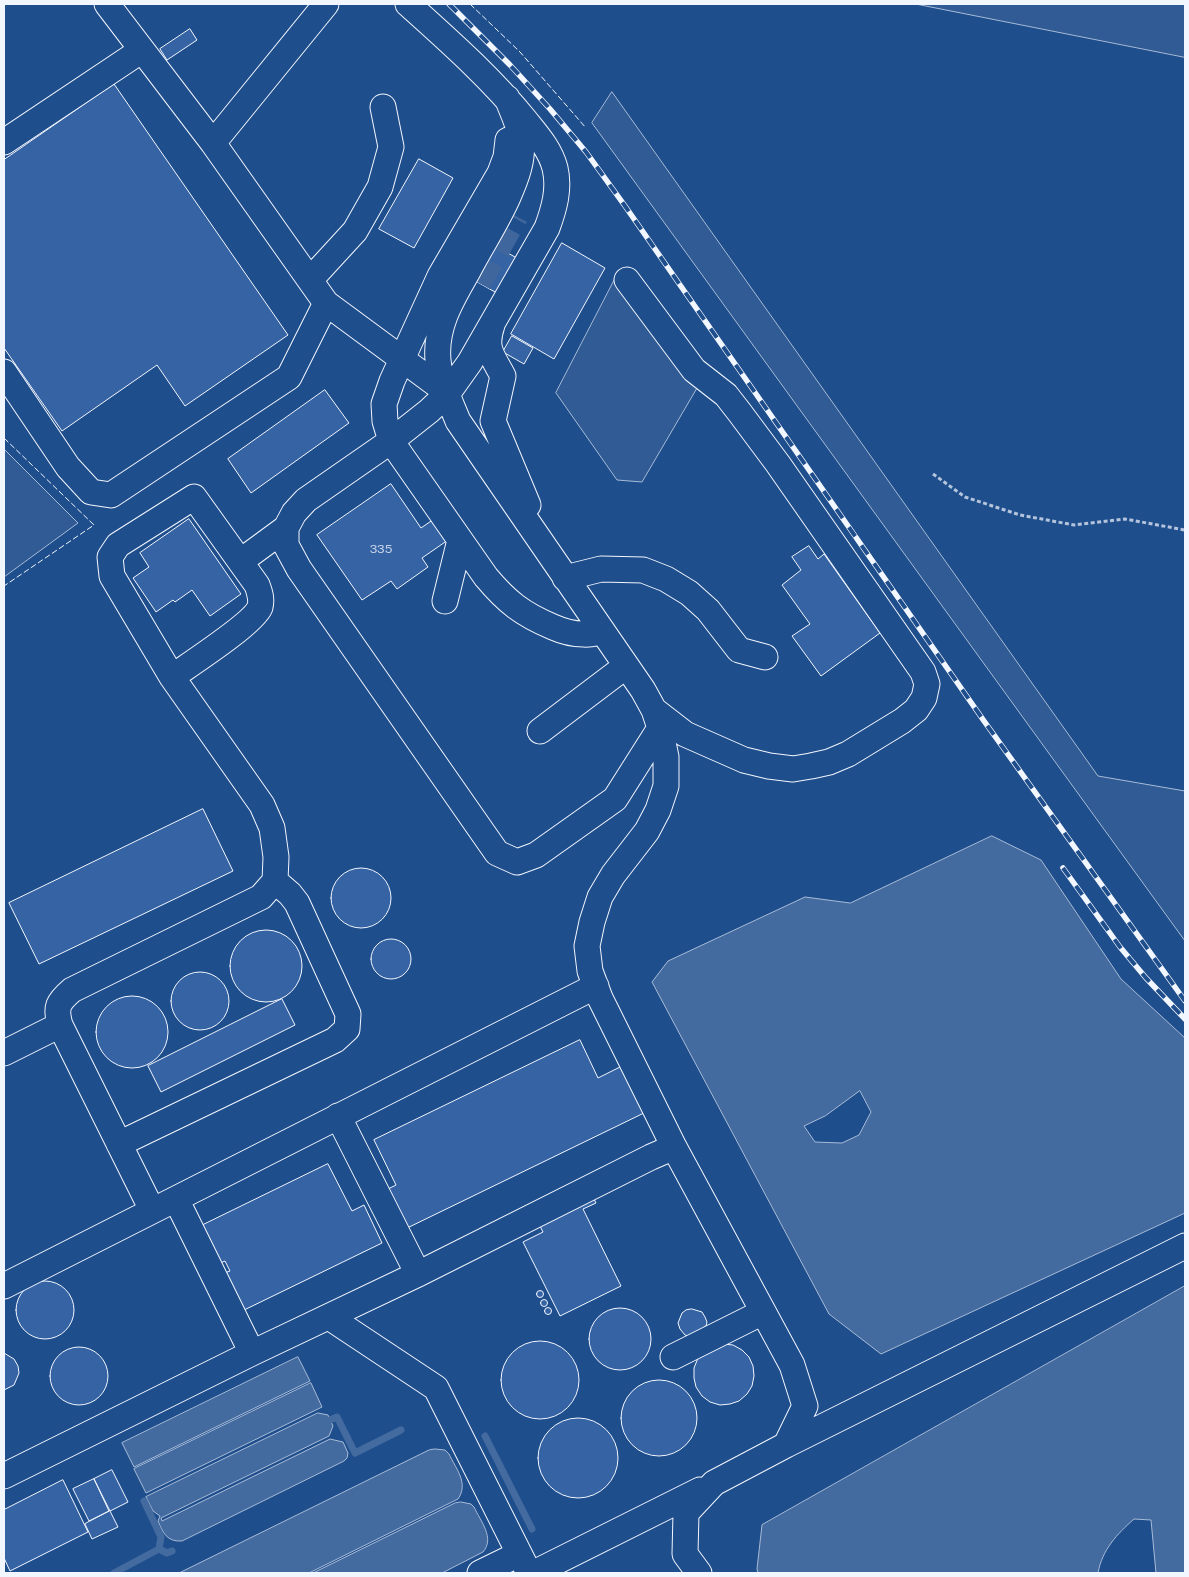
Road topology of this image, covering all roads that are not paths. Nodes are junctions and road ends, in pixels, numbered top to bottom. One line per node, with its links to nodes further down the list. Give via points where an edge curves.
1 (107, 4): 4 (lane)
2 (326, 4): 9 (lane)
3 (408, 4): 5 (lane)
4 (142, 50): 8 (lane); 9 (lane)
5 (473, 63): 6 (lane); 18 (lane, via 505,122 506,157 440,276)
6 (507, 98): 10 (lane); 11 (lane, via 528,132 534,160 530,186); 20 (lane, via 521,138 521,159 516,181 504,207 447,308 440,331 438,358 441,379)
7 (383, 107): 13 (lane, via 391,147 380,187 355,232)
8 (4, 142)
9 (213, 143): 13 (lane)
10 (547, 147): 12 (lane, via 548,179 544,203); 17 (lane, via 555,169 555,206 548,228)
11 (516, 216)
12 (521, 250)
13 (310, 280): 16 (lane)
14 (627, 280): 32 (lane, via 694,370 726,395 740,413 918,664 927,684 924,698 916,710 902,721 848,754 829,762 793,769 744,760)
15 (488, 288): 20 (lane)
16 (326, 303): 18 (lane); 19 (lane, via 289,377 111,495 91,492 68,467)
17 (493, 322): 20 (lane); 24 (lane, via 488,339 490,352 503,376 493,421)
18 (402, 359): 20 (lane); 21 (lane, via 384,404)
19 (4, 372)
20 (448, 393): 21 (lane); 24 (lane, via 458,421)
21 (391, 441): 22 (lane, via 306,500); 23 (lane)
22 (286, 528): 25 (lane); 32 (lane, via 286,545 299,569 497,853 517,862 536,855 615,798)
23 (460, 540): 27 (lane); 28 (lane, via 501,595 518,609 561,630 582,635)
24 (548, 554): 26 (lane)
25 (241, 561): 31 (lane, via 262,598 259,609 249,622); 31 (lane, via 194,497 118,545 110,557 112,576)
26 (565, 578): 28 (lane); 29 (lane, via 601,569 643,570 666,579 689,592 708,610 739,650)
27 (445, 601)
28 (602, 632): 30 (lane)
29 (765, 657)
30 (626, 666): 32 (lane, via 643,690); 33 (lane)
31 (172, 677): 34 (lane, via 262,805 272,828)
32 (657, 719): 35 (lane, via 666,757 666,786 647,831 600,897 587,946 590,971)
33 (540, 731)
34 (275, 881): 36 (lane, via 261,897 72,990 61,999 56,1012); 39 (lane, via 297,903 348,1014 347,1029 335,1040)
35 (596, 986): 38 (lane); 40 (lane)
36 (60, 1025): 37 (lane); 39 (lane)
37 (4, 1053)
38 (338, 1116): 41 (lane); 44 (lane)
39 (119, 1144): 42 (lane)
40 (674, 1148): 44 (lane); 46 (lane)
41 (176, 1199): 42 (lane); 48 (lane)
42 (152, 1210): 45 (lane)
43 (1185, 1246): 50 (lane)
44 (418, 1274): 47 (lane)
45 (4, 1286)
46 (764, 1312): 49 (lane); 50 (lane, via 792,1365 805,1406)
47 (329, 1317): 48 (lane); 53 (lane, via 436,1388)
48 (252, 1353): 51 (lane)
49 (673, 1357)
50 (786, 1445): 52 (lane)
51 (4, 1476)
52 (714, 1483): 55 (lane); 56 (lane, via 686,1513 685,1554)
53 (524, 1564): 54 (lane)
54 (480, 1573)
55 (534, 1573)
56 (699, 1573)

